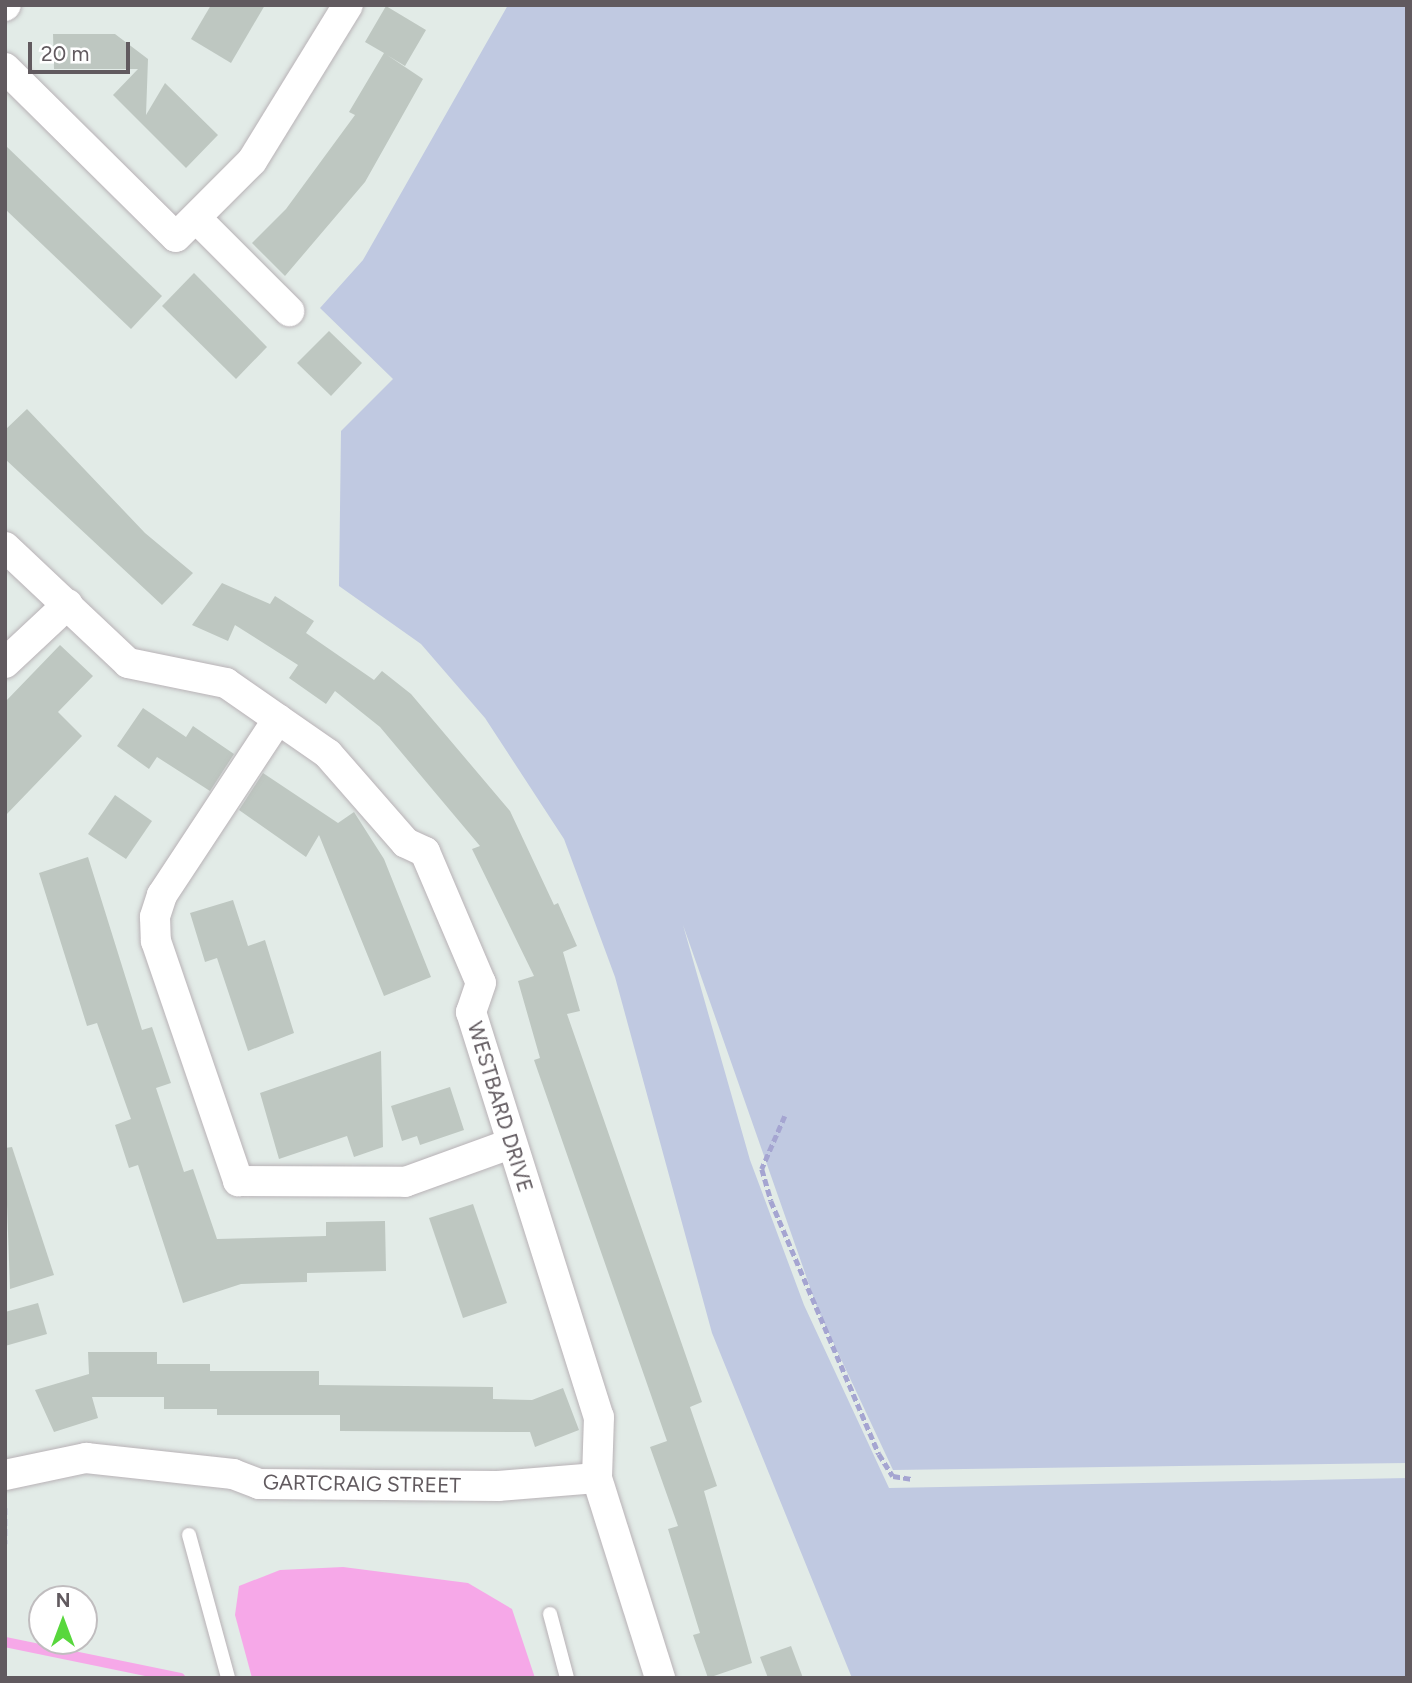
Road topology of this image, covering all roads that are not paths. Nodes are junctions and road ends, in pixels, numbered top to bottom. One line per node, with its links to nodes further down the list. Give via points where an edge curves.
1 (348, 5): 3 (street, via 252,161)
2 (5, 68): 3 (street, via 176,237)
3 (196, 218): 4 (street)
4 (289, 311)
5 (5, 547): 6 (street, WESTBARD DRIVE)
6 (68, 604): 7 (street); 8 (street, WESTBARD DRIVE, via 128,663 226,683)
7 (5, 663)
8 (278, 719): 9 (street, WESTBARD DRIVE, via 328,754 406,843 425,852 481,983 471,1012); 9 (street, via 162,895 155,917 156,941 238,1181 405,1182)
9 (510, 1144): 11 (street, WESTBARD DRIVE, via 599,1417)
10 (5, 1475): 11 (street, GARTCRAIG STREET, via 86,1458 233,1474 259,1484 498,1486)
11 (597, 1478): 16 (street, WESTBARD DRIVE)
12 (189, 1535): 14 (lane)
13 (550, 1614): 15 (lane)
14 (228, 1678)
15 (567, 1678)
16 (660, 1678)

